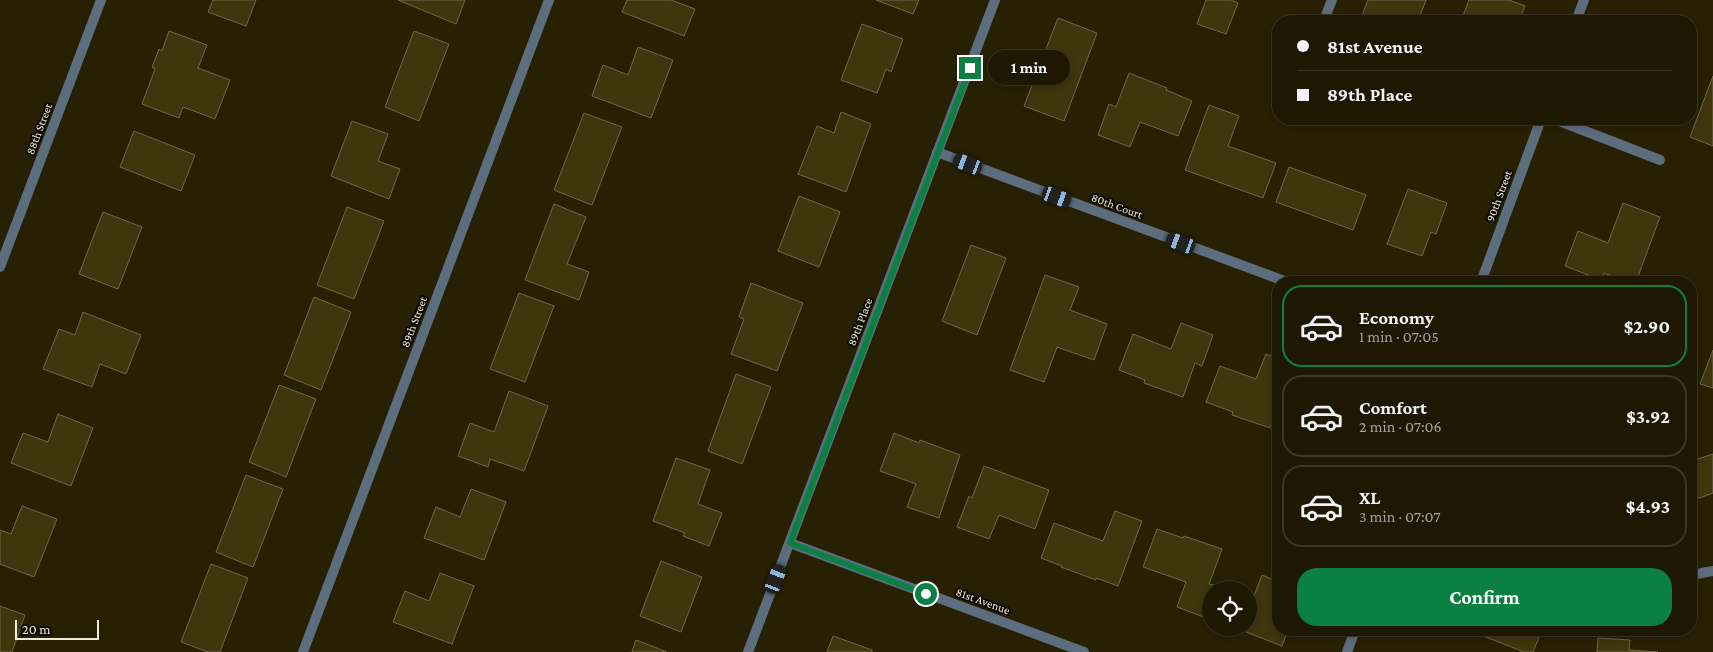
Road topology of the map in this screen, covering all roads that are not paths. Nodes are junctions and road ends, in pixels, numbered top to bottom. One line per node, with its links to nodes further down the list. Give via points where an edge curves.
1 (101, 0): 12 (street, 88th Street)
2 (549, 0): 20 (street, 89th Street)
3 (995, 0): 10 (street, 89th Place)
4 (1332, 0): 6 (street)
5 (1584, 0): 7 (street)
6 (1326, 15)
7 (1578, 15)
8 (1539, 125): 15 (street, 90th Street)
9 (1570, 125): 11 (street)
10 (938, 152): 14 (street, 80th Court); 16 (street, 89th Place)
11 (1660, 160)
12 (4, 246): 13 (street, 88th Street)
13 (0, 267)
14 (1272, 276)
15 (1483, 276)
16 (790, 543): 21 (street, 89th Place); 22 (street, 81st Avenue)
17 (1713, 571): 18 (street)
18 (1697, 574)
19 (1353, 636): 23 (street)
20 (303, 652)
21 (748, 652)
22 (1084, 652)
23 (1347, 652)

